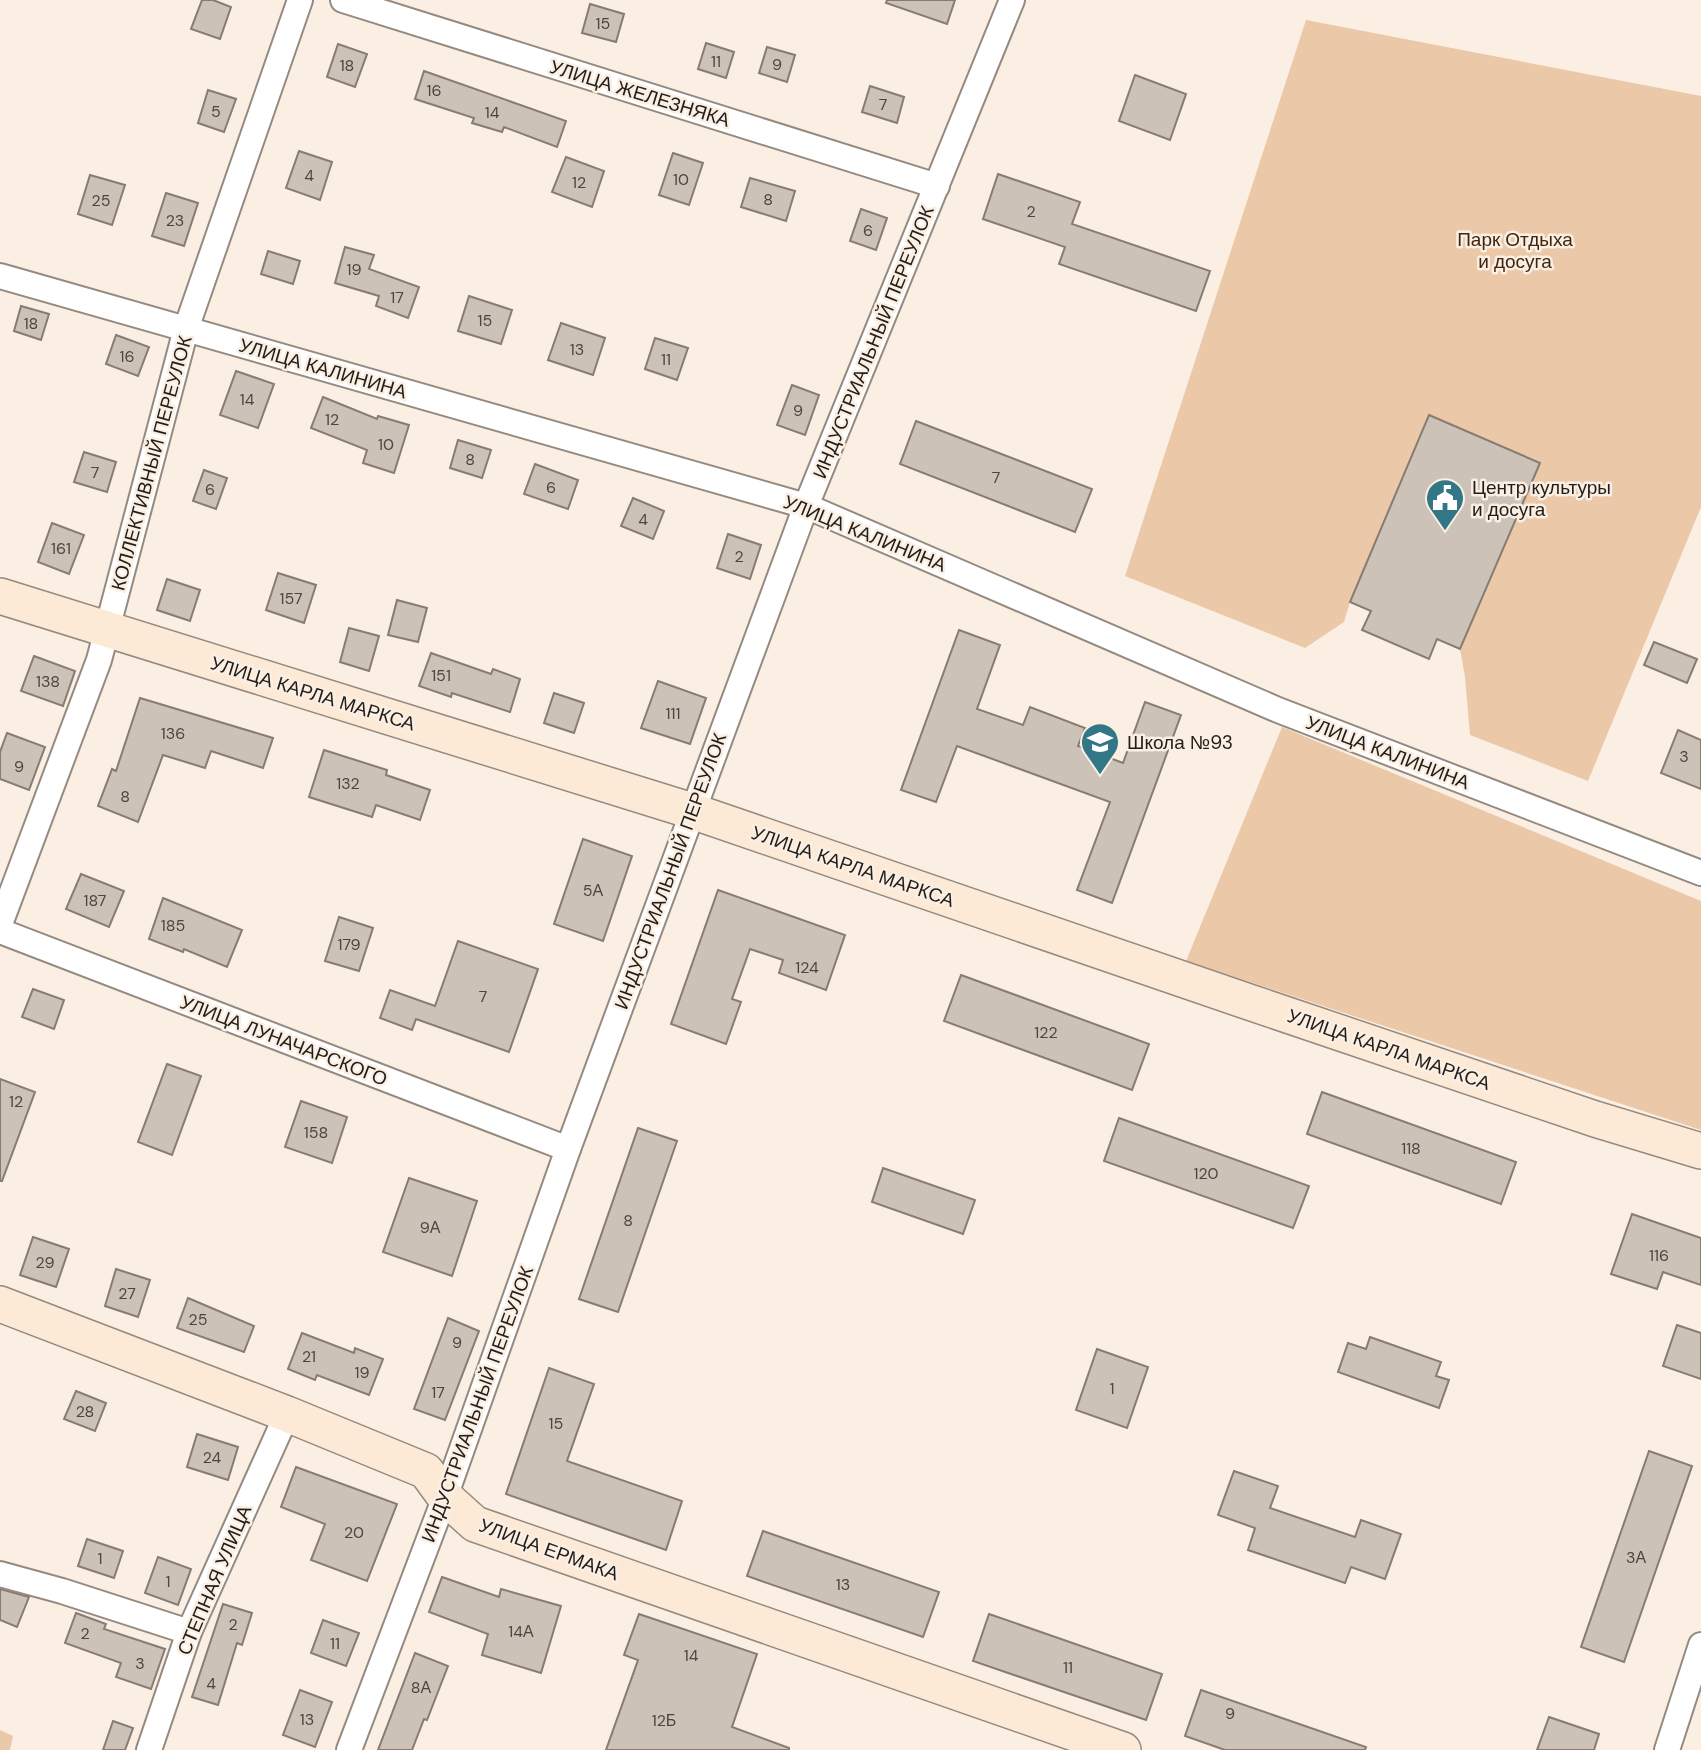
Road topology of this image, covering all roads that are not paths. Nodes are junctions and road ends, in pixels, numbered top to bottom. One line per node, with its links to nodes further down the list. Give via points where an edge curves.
1 (300, 0): 6 (street, КОЛЛЕКТИВНЫЙ ПЕРЕУЛОК)
2 (343, 0): 4 (street, УЛИЦА ЖЕЛЕЗНЯКА)
3 (1012, 0): 4 (street, ИНДУСТРИАЛЬНЫЙ ПЕРЕУЛОК)
4 (936, 186): 7 (street, ИНДУСТРИАЛЬНЫЙ ПЕРЕУЛОК)
5 (0, 276): 6 (street, УЛИЦА КАЛИНИНА)
6 (186, 329): 7 (street, УЛИЦА КАЛИНИНА); 9 (street, КОЛЛЕКТИВНЫЙ ПЕРЕУЛОК)
7 (806, 506): 10 (street, ИНДУСТРИАЛЬНЫЙ ПЕРЕУЛОК); 11 (street, УЛИЦА КАЛИНИНА, via 1279,710)
8 (0, 596): 9 (main road, УЛИЦА КАРЛА МАРКСА)
9 (108, 630): 10 (main road, УЛИЦА КАРЛА МАРКСА); 12 (street, КОЛЛЕКТИВНЫЙ ПЕРЕУЛОК)
10 (692, 811): 14 (street, ИНДУСТРИАЛЬНЫЙ ПЕРЕУЛОК); 15 (main road, УЛИЦА КАРЛА МАРКСА, via 1595,1119)
11 (1701, 873)
12 (0, 924)
13 (0, 931): 14 (street, УЛИЦА ЛУНАЧАРСКОГО)
14 (568, 1149): 18 (street, ИНДУСТРИАЛЬНЫЙ ПЕРЕУЛОК)
15 (1701, 1151)
16 (0, 1304): 17 (main road, УЛИЦА ЕРМАКА)
17 (287, 1414): 18 (main road, УЛИЦА ЕРМАКА, via 426,1471); 20 (street, СТЕПНАЯ УЛИЦА)
18 (445, 1497): 23 (street, ИНДУСТРИАЛЬНЫЙ ПЕРЕУЛОК); 24 (main road, УЛИЦА ЕРМАКА, via 475,1524)
19 (0, 1574): 20 (street)
20 (188, 1632): 22 (street, СТЕПНАЯ УЛИЦА)
21 (1701, 1645): 25 (street)
22 (149, 1750)
23 (349, 1750)
24 (1123, 1750)
25 (1667, 1750)

